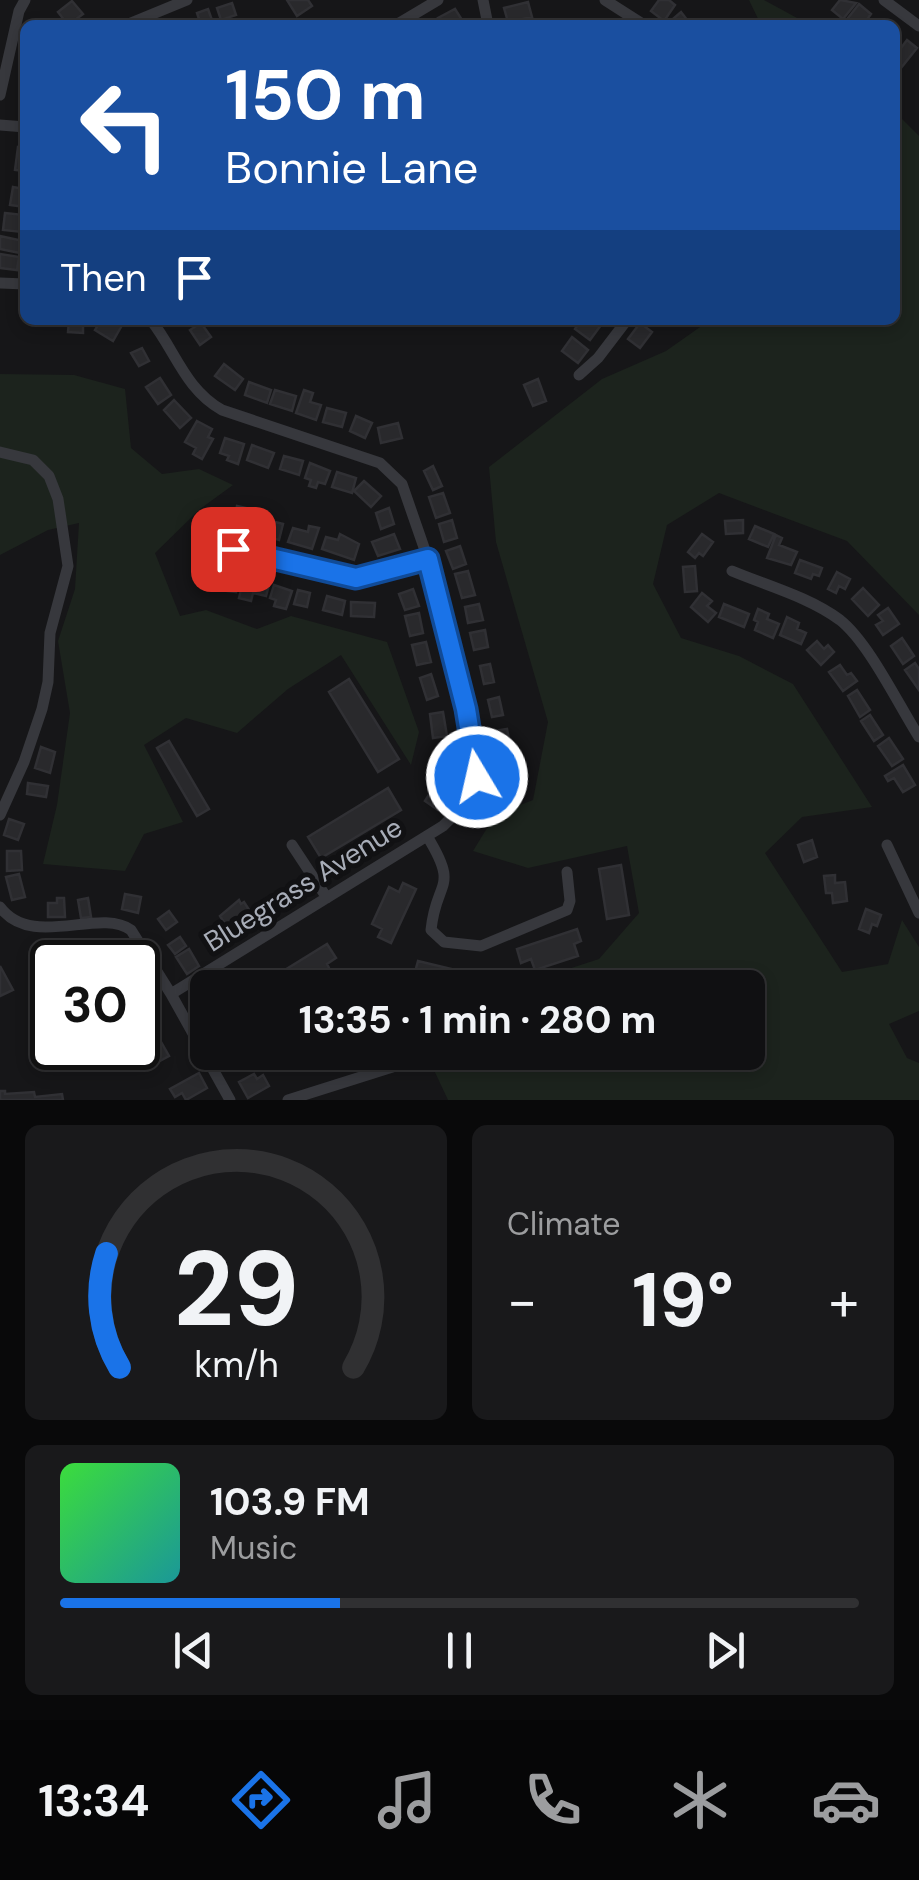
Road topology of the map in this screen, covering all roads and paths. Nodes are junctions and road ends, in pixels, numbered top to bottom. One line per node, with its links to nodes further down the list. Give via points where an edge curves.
1 (24, 0): 10 (street)
2 (187, 0): 6 (street)
3 (438, 0): 7 (street)
4 (605, 0): 8 (street)
5 (884, 0): 9 (street)
6 (138, 20)
7 (404, 20)
8 (636, 20)
9 (919, 26)
10 (9, 56): 11 (street); 12 (street)
11 (20, 56)
12 (0, 95)
13 (154, 325): 18 (street, Bluegrass Avenue, via 188,382 209,403 392,471)
14 (623, 325): 15 (street)
15 (579, 375)
16 (0, 452): 21 (street, via 33,460 48,476 68,566 50,633 42,709)
17 (233, 549): 18 (street, via 356,578)
18 (428, 559): 22 (street, Bluegrass Avenue, via 478,767 470,800)
19 (732, 571): 20 (street, via 842,621)
20 (919, 737)
21 (0, 815)
22 (427, 836): 25 (street, via 444,864 431,930 444,942 481,946 567,910); 26 (street, Bluegrass Avenue)
23 (886, 844): 28 (street)
24 (292, 845): 26 (street)
25 (567, 872)
26 (326, 898): 29 (street, Bluegrass Avenue)
27 (0, 907): 29 (street, via 30,925 124,925)
28 (919, 914)
29 (171, 994): 31 (street)
30 (382, 1070): 32 (street)
31 (230, 1100)
32 (288, 1100)

